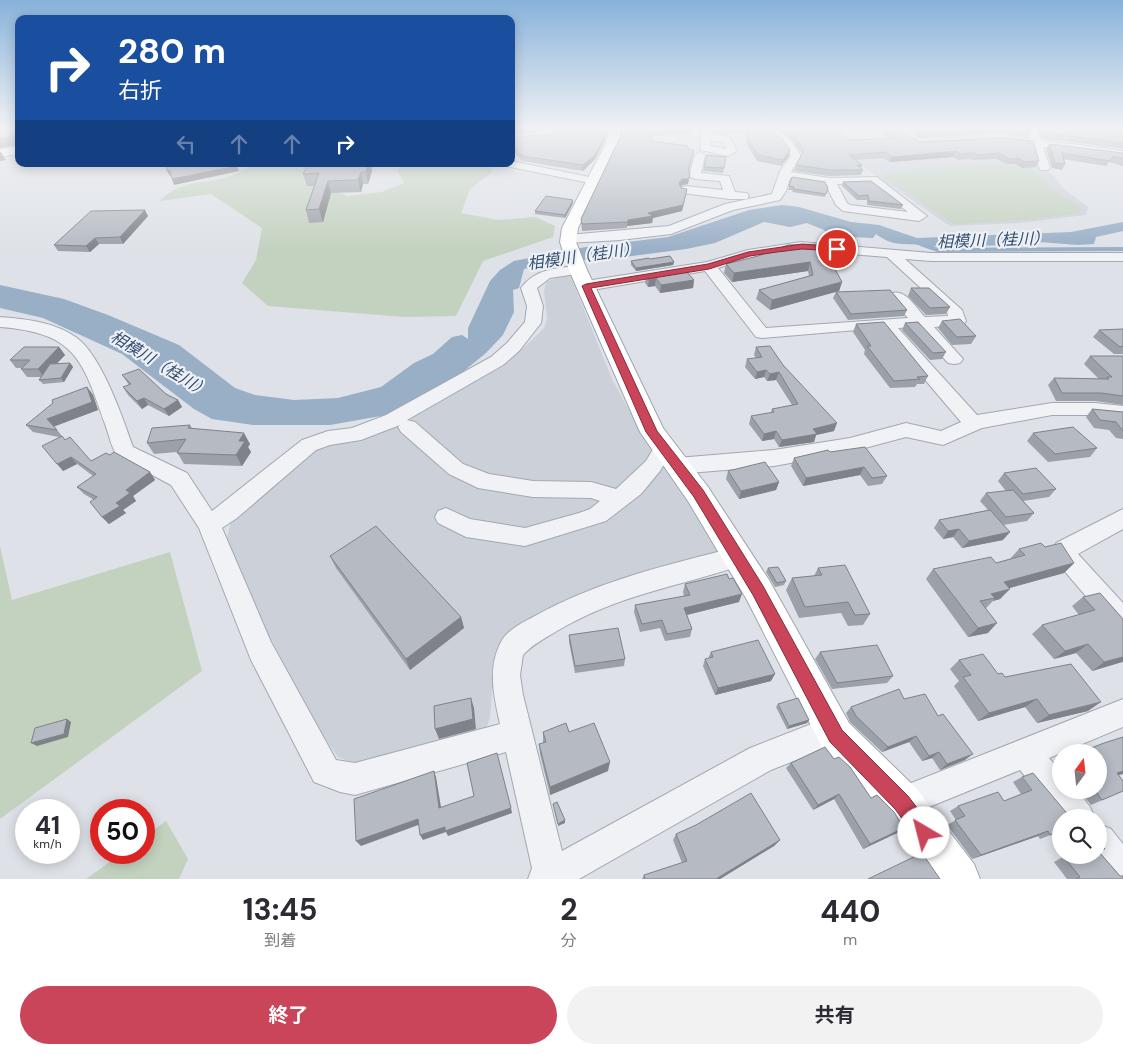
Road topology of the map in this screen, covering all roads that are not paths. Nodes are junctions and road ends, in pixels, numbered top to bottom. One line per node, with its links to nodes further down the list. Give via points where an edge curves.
1 (540, 170): 6 (street)
2 (599, 170): 6 (main road)
3 (696, 170): 9 (street, via 695,176 725,178)
4 (788, 170): 5 (street)
5 (786, 174): 7 (street); 10 (street, via 776,197)
6 (594, 181): 13 (main road, via 577,212)
7 (829, 181): 7 (street, via 873,179 921,216 847,208)
8 (686, 190): 9 (street)
9 (730, 194): 10 (street)
10 (752, 201): 13 (street, via 671,230 620,236)
11 (892, 255): 12 (street); 14 (street, via 802,246 748,254); 17 (street, via 954,310 958,321)
12 (1123, 257)
13 (576, 261): 14 (street); 23 (main road, via 637,402); 27 (street, via 532,284 529,288 535,306 533,323 497,361 393,420 354,435 328,438 309,445)
14 (709, 266): 18 (street, via 762,333)
15 (897, 296): 17 (street)
16 (0, 322): 27 (street, via 42,328 78,348 113,417 124,451 179,479)
17 (921, 322): 18 (street); 19 (street)
18 (885, 323): 21 (street)
19 (954, 359)
20 (1123, 412): 21 (street, via 1052,409)
21 (974, 424): 23 (street, via 943,438 906,430 850,445 774,458)
22 (408, 427): 24 (street, via 456,469 486,482 504,486 590,490)
23 (670, 458): 24 (street, via 646,474); 28 (main road, via 698,494)
24 (619, 499): 25 (street, via 598,515 525,537 466,528)
25 (446, 517)
26 (1123, 518): 29 (street, via 1064,550 1069,560)
27 (209, 525): 31 (street, via 261,651 325,771 355,779)
28 (737, 557): 31 (street, via 624,586 564,611 517,641 509,653 506,679); 32 (main road)
29 (1123, 621)
30 (1123, 713): 33 (street)
31 (517, 734): 38 (street)
32 (836, 736): 34 (main road); 38 (street, via 819,736 761,759)
33 (1025, 752): 34 (street); 35 (street)
34 (902, 802): 39 (main road)
35 (1072, 809)
36 (1107, 851): 37 (street)
37 (1123, 870)
38 (548, 877)
39 (959, 879)

